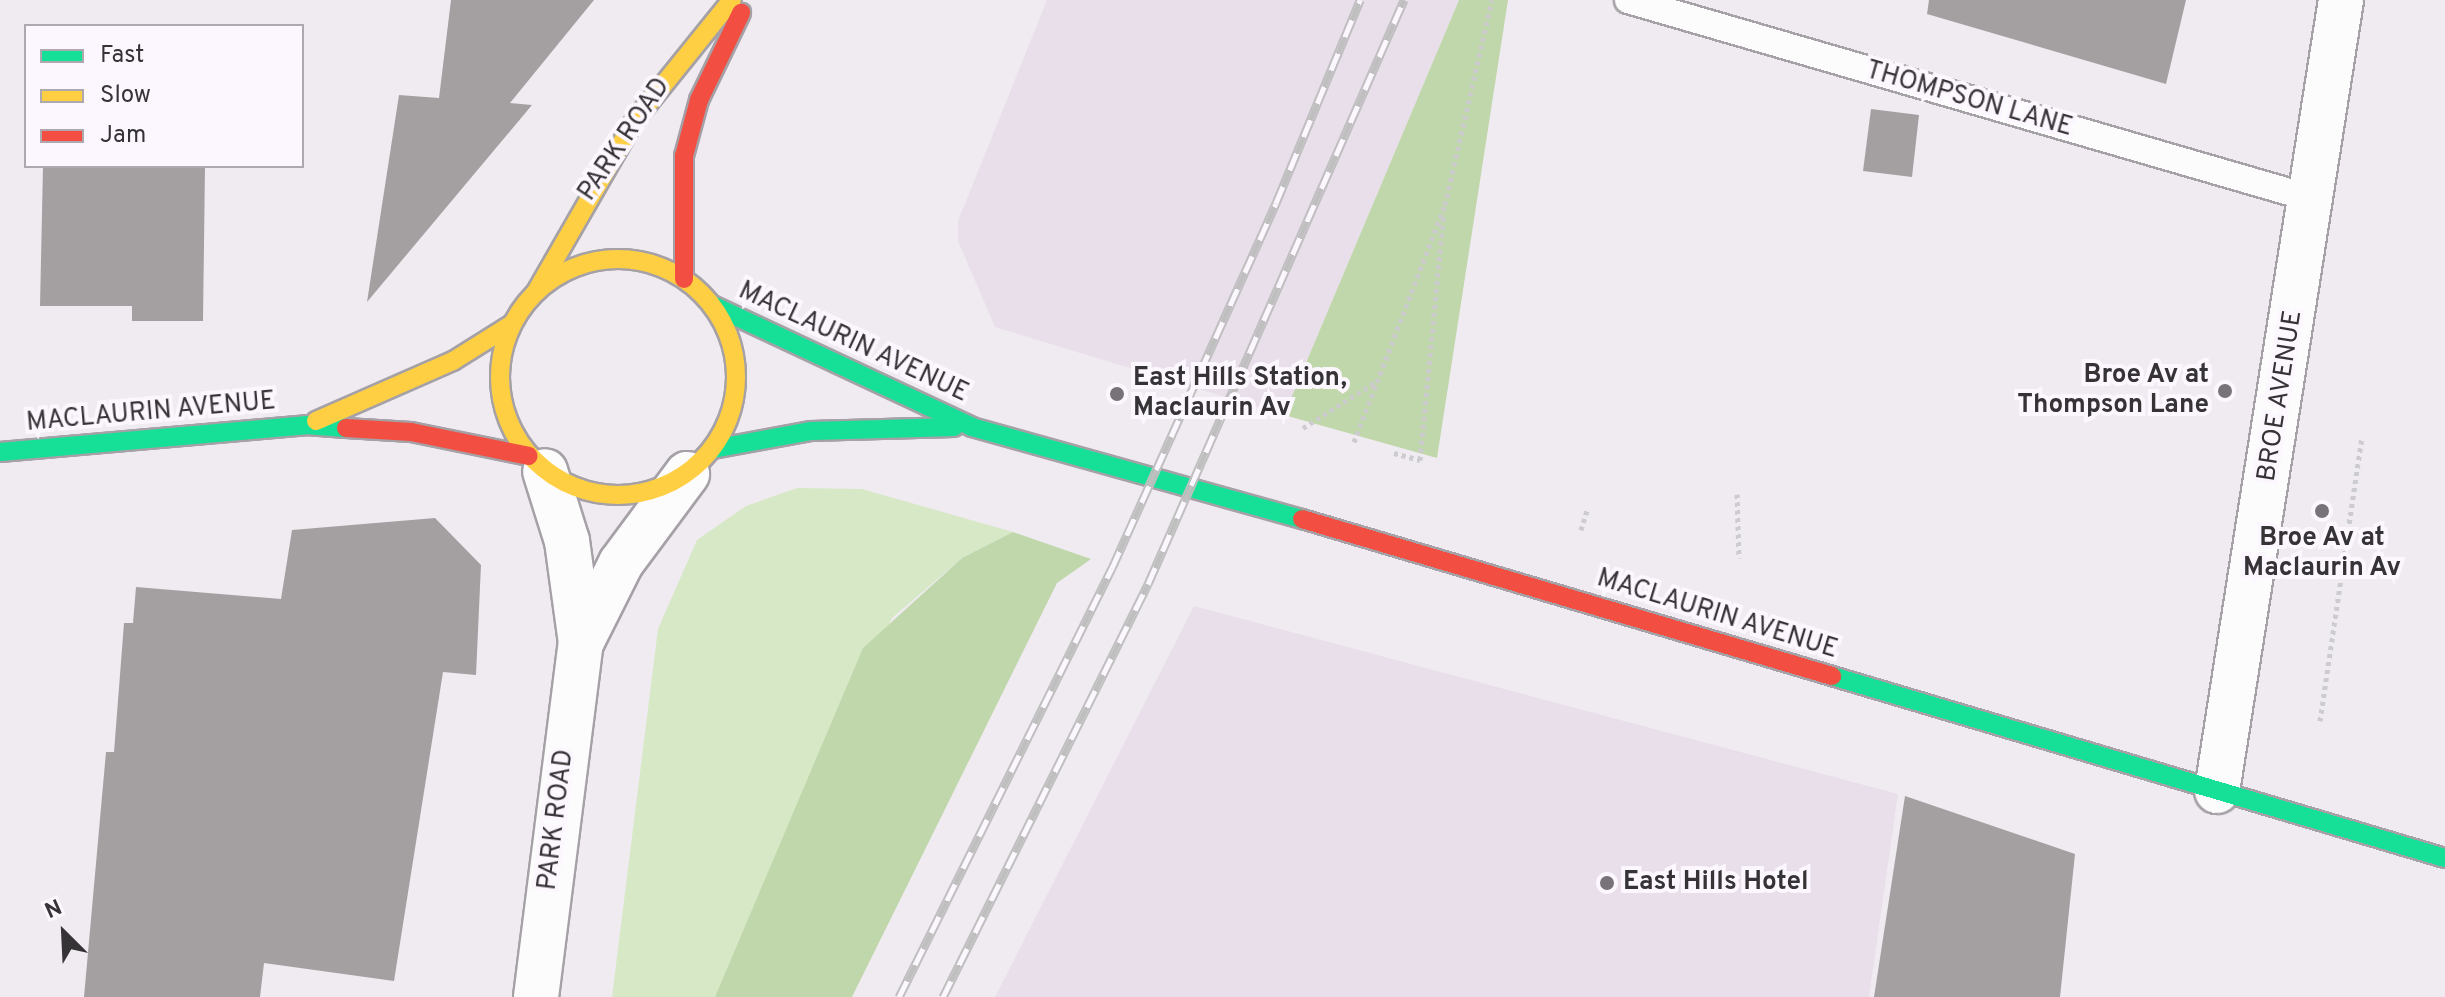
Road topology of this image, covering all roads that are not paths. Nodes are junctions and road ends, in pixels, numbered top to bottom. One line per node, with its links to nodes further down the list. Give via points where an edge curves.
1 (732, 0): 7 (main road, PARK ROAD, via 635,120)
2 (748, 0): 6 (main road, PARK ROAD, via 699,100 684,156)
3 (1628, 0): 5 (lane, THOMPSON LANE)
4 (2341, 0): 5 (street, BROE AVENUE)
5 (2310, 198): 16 (street, BROE AVENUE)
6 (684, 279): 7 (main road, via 647,262 608,259 569,269); 8 (main road)
7 (536, 292): 9 (main road)
8 (712, 305): 11 (main road, MACLAURIN AVENUE); 13 (main road, via 736,362 728,422)
9 (512, 324): 10 (main road, MACLAURIN AVENUE, via 415,379); 14 (main road, via 501,357 500,392 510,427)
10 (306, 425): 12 (main road, MACLAURIN AVENUE); 14 (main road, MACLAURIN AVENUE, via 411,432)
11 (972, 427): 13 (main road, MACLAURIN AVENUE, via 811,431); 16 (main road, MACLAURIN AVENUE)
12 (0, 452)
13 (700, 461): 14 (main road, via 653,491 615,496 578,489); 15 (street, PARK ROAD, via 621,563)
14 (537, 464): 15 (street, PARK ROAD, via 567,541)
15 (581, 643): 18 (street, PARK ROAD)
16 (2217, 791): 17 (main road, MACLAURIN AVENUE)
17 (2445, 858)
18 (536, 997)

